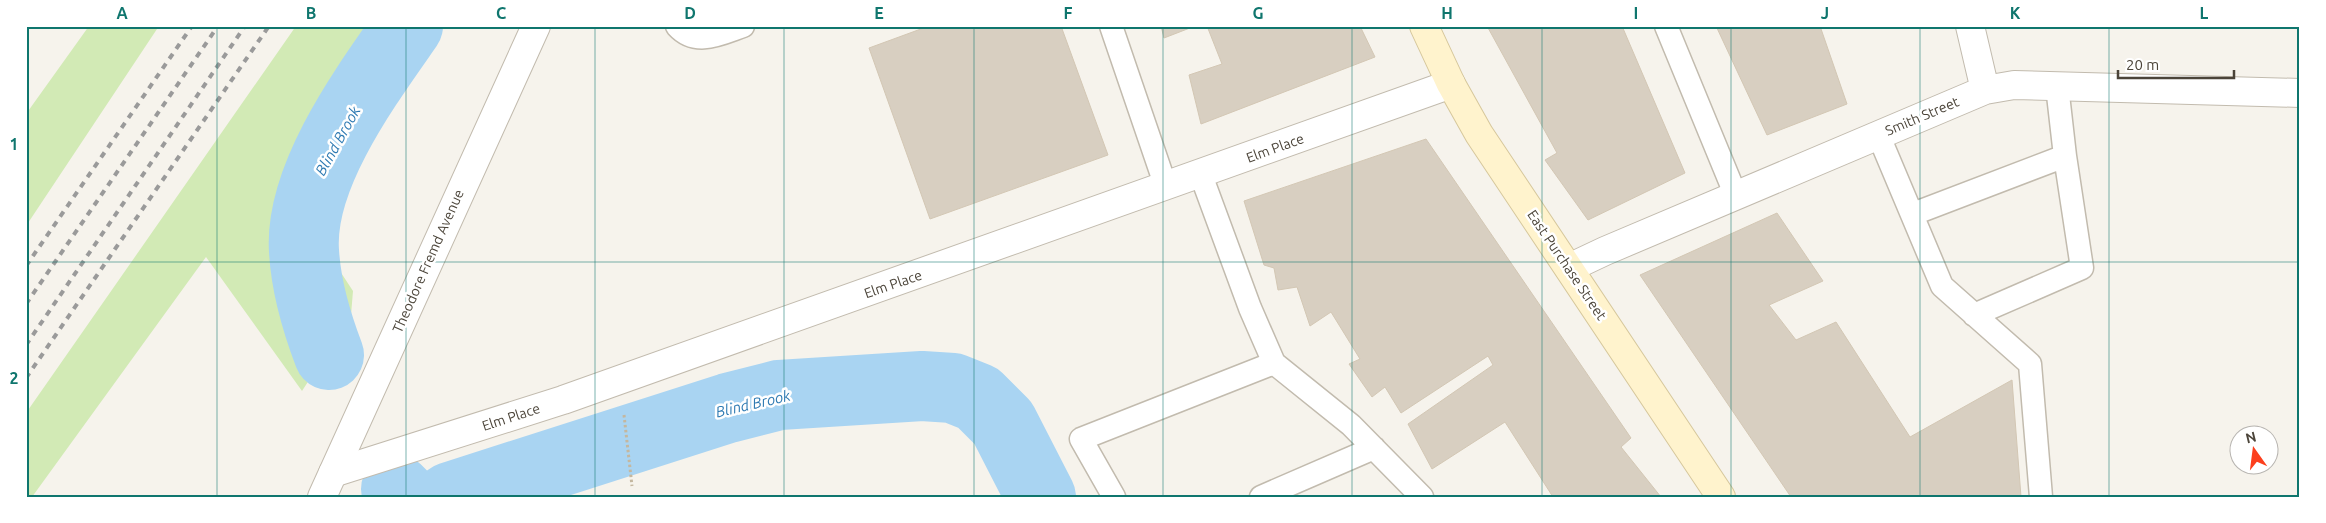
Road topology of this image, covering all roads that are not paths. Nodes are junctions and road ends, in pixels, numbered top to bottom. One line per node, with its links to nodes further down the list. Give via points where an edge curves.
1 (536, 26): 22 (street, Theodore Fremd Avenue)
2 (677, 26): 3 (lane, via 684,35 708,39)
3 (743, 26)
4 (1111, 26): 15 (lane)
5 (1424, 26): 8 (main road, East Purchase Street)
6 (1666, 26): 16 (lane)
7 (1970, 26): 10 (street)
8 (1450, 84): 14 (street, Elm Place); 18 (main road, East Purchase Street, via 1479,134)
9 (2057, 86): 10 (street, Smith Street, via 2014,85); 11 (street, Smith Street); 13 (lane)
10 (1985, 90): 12 (street, Smith Street)
11 (2300, 93)
12 (1878, 134): 16 (street, Smith Street); 17 (lane)
13 (2065, 156): 17 (lane); 19 (lane, via 2082,268)
14 (1201, 174): 15 (street, Elm Place); 20 (lane, via 1250,308)
15 (1166, 187): 22 (street, Elm Place, via 564,400)
16 (1736, 196): 18 (street, Smith Street)
17 (1912, 214): 19 (lane, via 1942,286)
18 (1570, 268): 27 (main road, East Purchase Street)
19 (1974, 314): 28 (lane, via 2030,364)
20 (1274, 363): 21 (lane, via 1351,424); 24 (lane, via 1081,439)
21 (1374, 448): 25 (lane); 26 (lane)
22 (333, 472): 23 (street, Theodore Fremd Avenue)
23 (322, 497)
24 (1114, 497)
25 (1261, 497)
26 (1422, 497)
27 (1721, 497)
28 (2042, 497)

